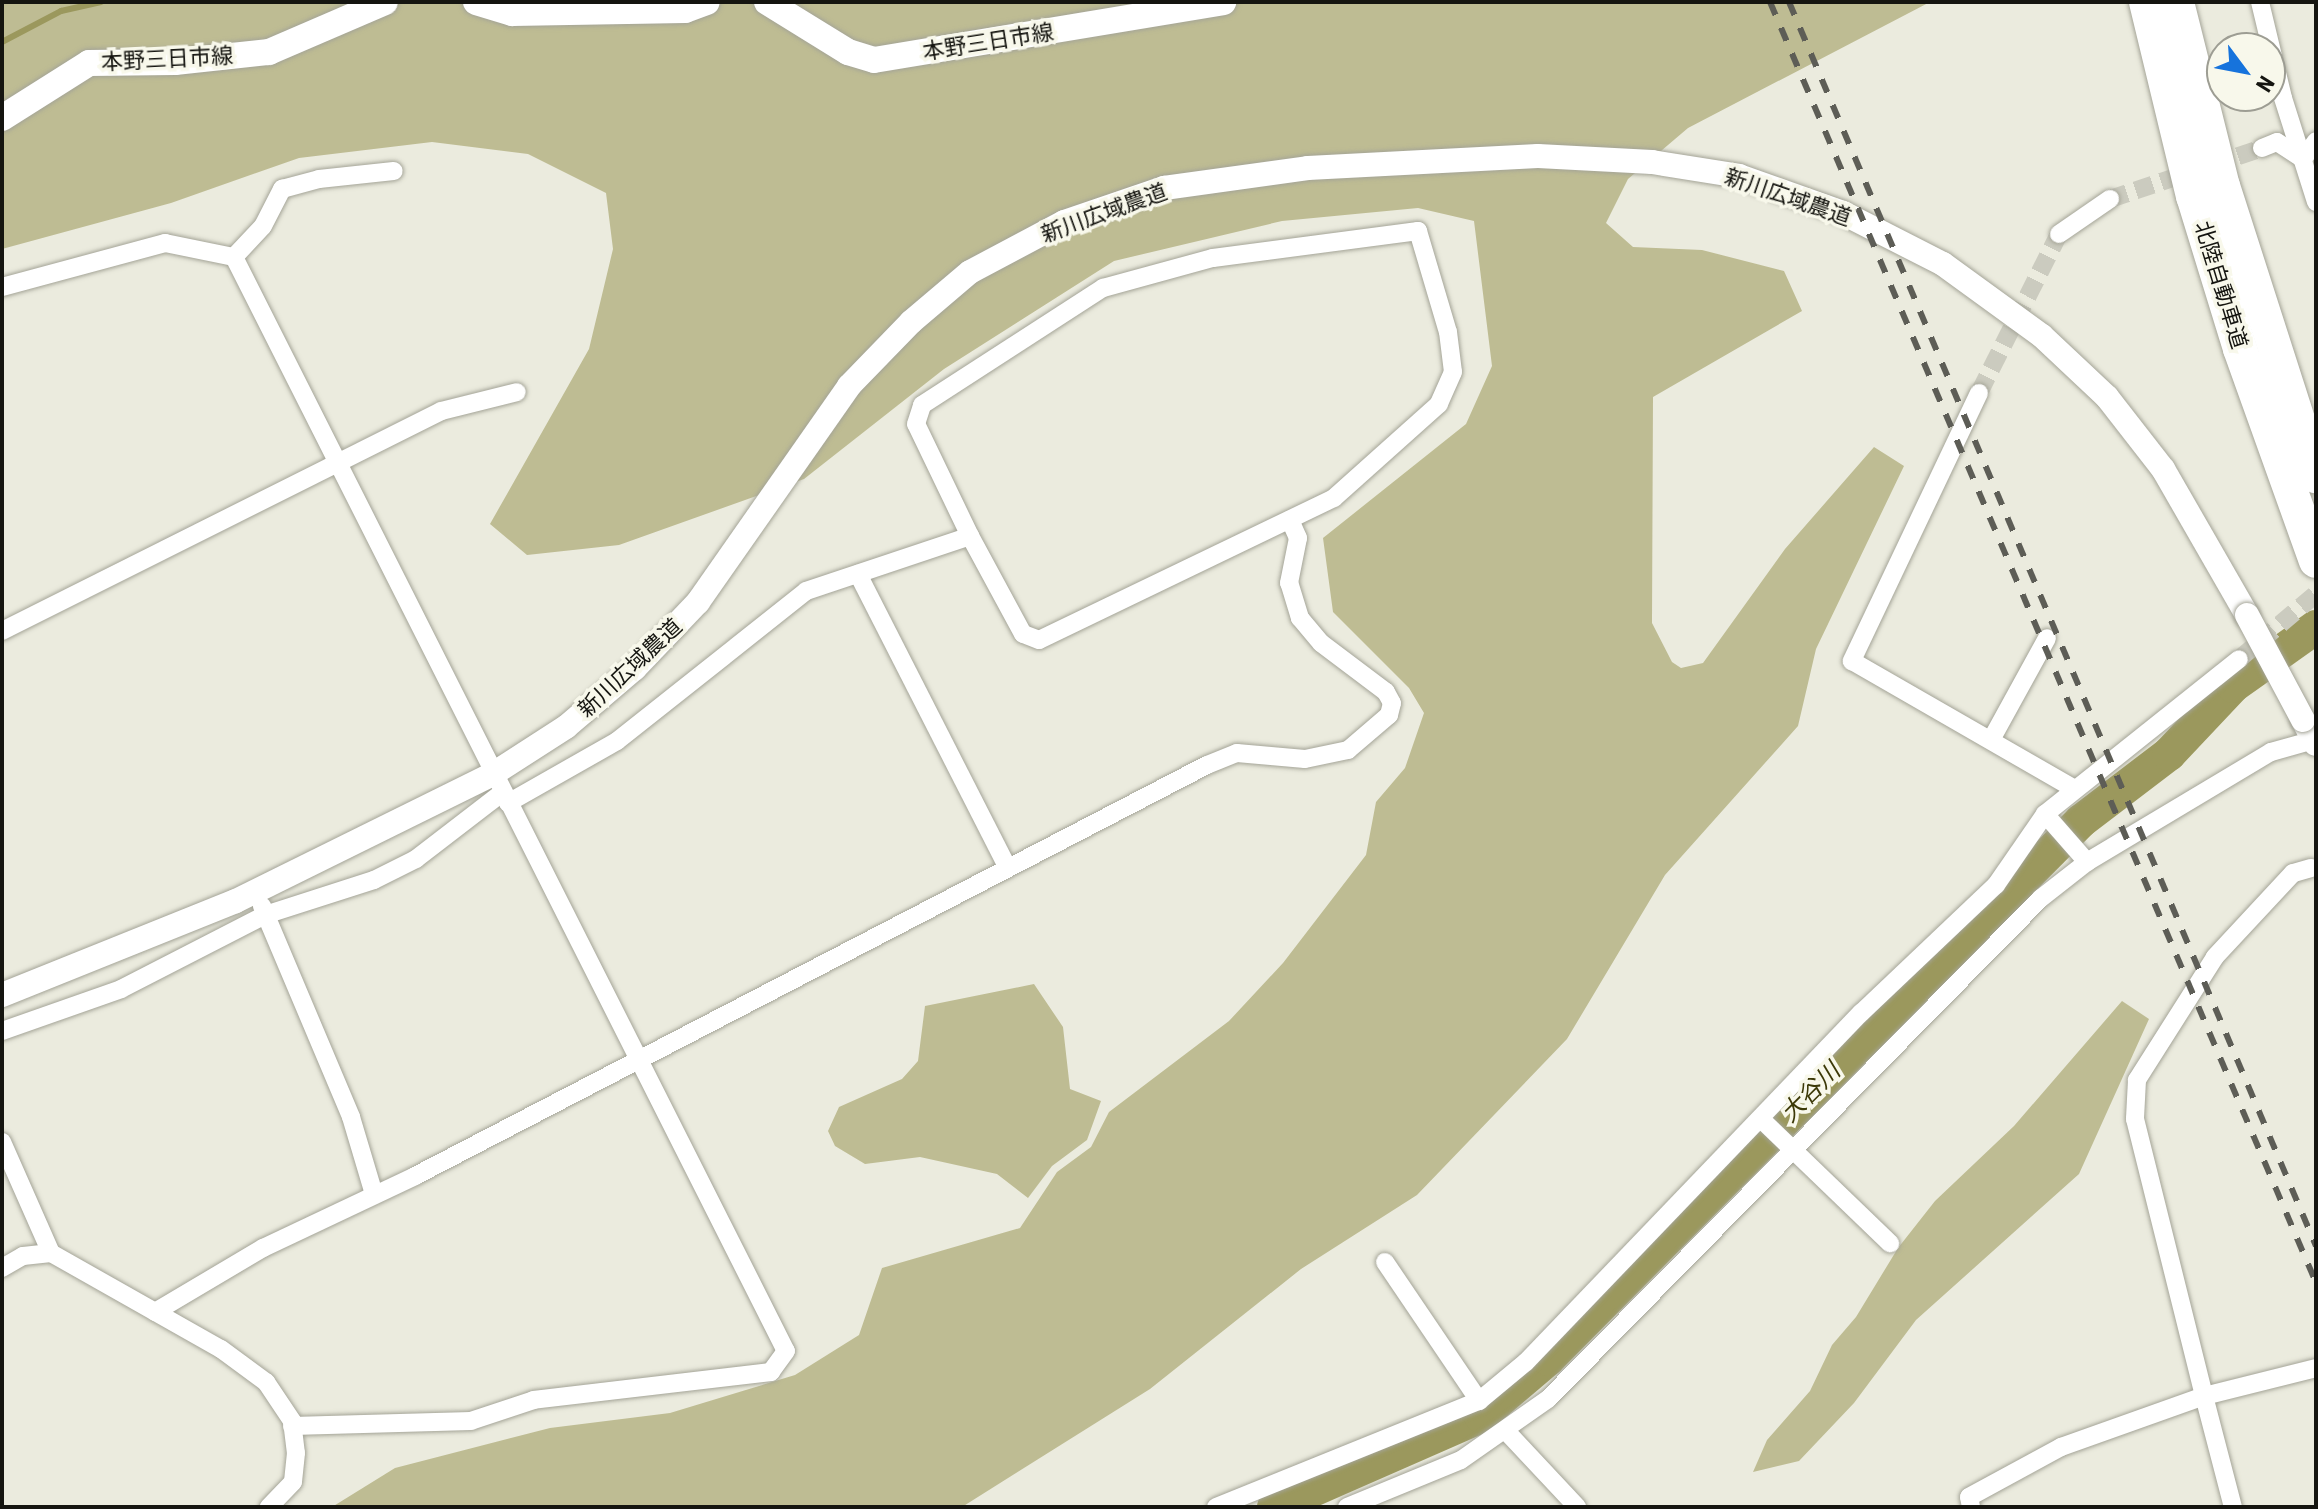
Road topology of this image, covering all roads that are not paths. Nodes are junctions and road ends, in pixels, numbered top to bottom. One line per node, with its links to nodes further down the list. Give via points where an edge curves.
1 (385, 2): 9 (main road, 本野三日市線, via 269,52 175,62 89,63)
2 (476, 2): 3 (main road, via 512,13 685,10)
3 (707, 2)
4 (767, 2): 5 (main road, 本野三日市線, via 848,52 874,60)
5 (1223, 2)
6 (2146, 2): 25 (highway, 北陸自動車道, via 2210,251)
7 (2177, 2): 22 (highway, 北陸自動車道, via 2223,186)
8 (2260, 2): 12 (street)
9 (2, 118)
10 (2316, 141): 12 (street)
11 (2262, 148): 12 (street, via 2277,142)
12 (2303, 159): 15 (street)
13 (394, 171): 17 (street, via 319,179 282,189 263,226)
14 (2110, 199): 16 (street)
15 (2316, 202)
16 (2059, 234)
17 (234, 257): 18 (street, via 151,245 74,271); 21 (street)
18 (2, 287)
19 (517, 392): 21 (street, via 441,411)
20 (1979, 393): 31 (street, via 1852,661)
21 (335, 465): 27 (street); 33 (street)
22 (2316, 476)
23 (1290, 520): 24 (street, via 1039,640 1023,634); 24 (street, via 1364,476 1439,404 1453,372 1448,332 1418,231 1213,258 1103,288 922,405 916,424); 36 (street, via 1298,538 1291,600 1321,643 1386,692 1392,703 1389,715 1348,750 1305,759 1237,753)
24 (970, 536): 26 (street)
25 (2316, 561)
26 (858, 574): 33 (street, via 806,591 617,741); 36 (street)
27 (2, 631)
28 (2047, 638): 31 (street)
29 (2239, 659): 32 (street)
30 (2311, 735): 33 (street, 新川広域農道, bridge, via 2163,469 2107,397 2042,336 1943,264 1843,213 1739,176 1652,162 1538,156 1308,168 1164,188 1064,222 970,272 849,386 688,613); 35 (street, via 2271,752)
31 (1991, 740): 32 (street)
32 (2075, 789): 34 (street)
33 (501, 790): 38 (street, 新川広域農道); 39 (street, via 416,859 374,880); 42 (street)
34 (2045, 814): 35 (street); 43 (street, via 1996,885 1861,1013)
35 (2087, 862): 45 (street, via 2041,898)
36 (1007, 867): 42 (street)
37 (2311, 868): 53 (street, via 2293,873 2215,957 2137,1080 2135,1119)
38 (256, 892): 39 (street); 40 (street, 新川広域農道)
39 (265, 915): 41 (street, via 121,989); 46 (street, via 351,1117)
40 (2, 995)
41 (2, 1031)
42 (637, 1059): 46 (street); 55 (street, via 786,1351 783,1360 771,1372 534,1400 471,1421)
43 (1762, 1120): 45 (street); 54 (street, via 1526,1362)
44 (2, 1142): 48 (street)
45 (1794, 1150): 47 (street); 56 (street, via 1626,1323 1548,1399)
46 (374, 1194): 51 (street, via 263,1248)
47 (1890, 1243)
48 (51, 1253): 50 (street, via 23,1256); 51 (street)
49 (1385, 1262): 54 (street)
50 (2, 1268)
51 (155, 1312): 55 (street, via 266,1382)
52 (2316, 1368): 53 (street)
53 (2204, 1396): 61 (street, via 2061,1447 1969,1497); 62 (street)
54 (1479, 1401): 58 (street)
55 (292, 1426): 57 (street, via 293,1482)
56 (1506, 1431): 59 (street, via 1461,1460); 60 (street)
57 (269, 1507)
58 (1216, 1507)
59 (1347, 1507)
60 (1577, 1507)
61 (1971, 1507)
62 (2233, 1507)

